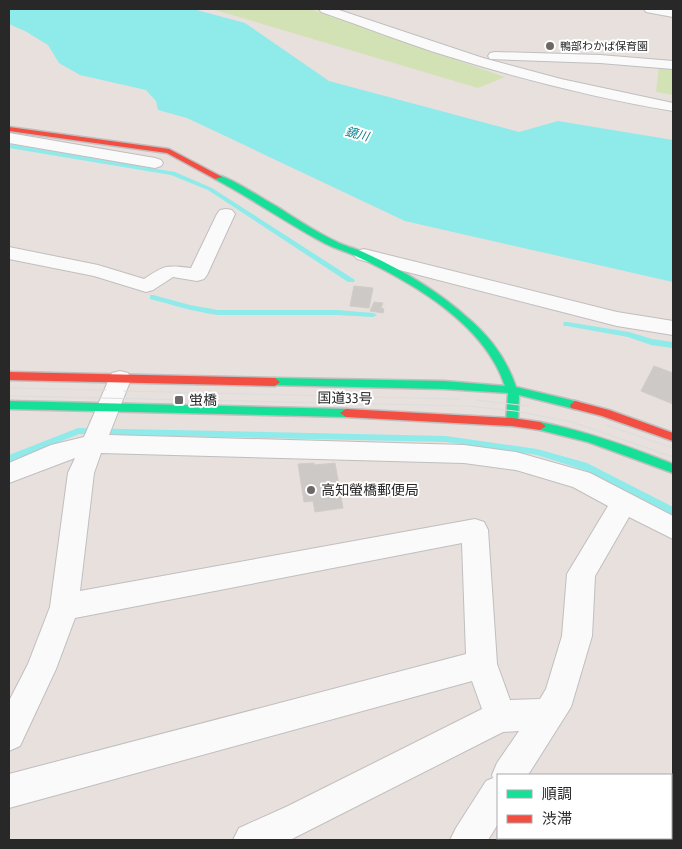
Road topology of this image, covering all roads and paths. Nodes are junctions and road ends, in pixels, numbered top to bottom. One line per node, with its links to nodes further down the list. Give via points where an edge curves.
1 (325, 9): 4 (street)
2 (650, 9): 3 (street)
3 (673, 13)
4 (451, 53): 5 (street); 6 (street, via 597,92)
5 (673, 65)
6 (673, 107)
7 (9, 128): 12 (main road, via 169,151 335,245)
8 (9, 138): 9 (street)
9 (155, 163)
10 (226, 214): 11 (street, via 197,274 169,271 146,286 98,271)
11 (9, 253)
12 (362, 255): 13 (street, via 617,319); 16 (main road, via 451,308 481,336 501,362)
13 (673, 328)
14 (9, 376): 15 (main road, 国道33号)
15 (120, 379): 16 (main road, 国道33号, via 444,385); 19 (street)
16 (514, 390): 18 (main road); 20 (main road, 国道33号, via 568,402)
17 (9, 405): 19 (main road, 国道33号)
18 (512, 422): 19 (main road, 国道33号, via 383,414); 21 (main road, 国道33号, via 556,429)
19 (99, 429): 22 (street, via 60,452); 23 (street, via 464,454 516,461 581,480); 25 (street, via 81,473)
20 (673, 437)
21 (673, 469)
22 (9, 473)
23 (625, 502): 24 (street); 27 (street, via 580,574 577,636 560,696)
24 (673, 528)
25 (64, 607): 26 (street, via 475,530); 29 (street, via 41,669)
26 (482, 664): 28 (street); 31 (street)
27 (548, 714): 28 (street); 30 (street)
28 (500, 716): 33 (street)
29 (9, 735)
30 (510, 774)
31 (9, 791)
32 (497, 795): 34 (street)
33 (251, 840)
34 (468, 840)

